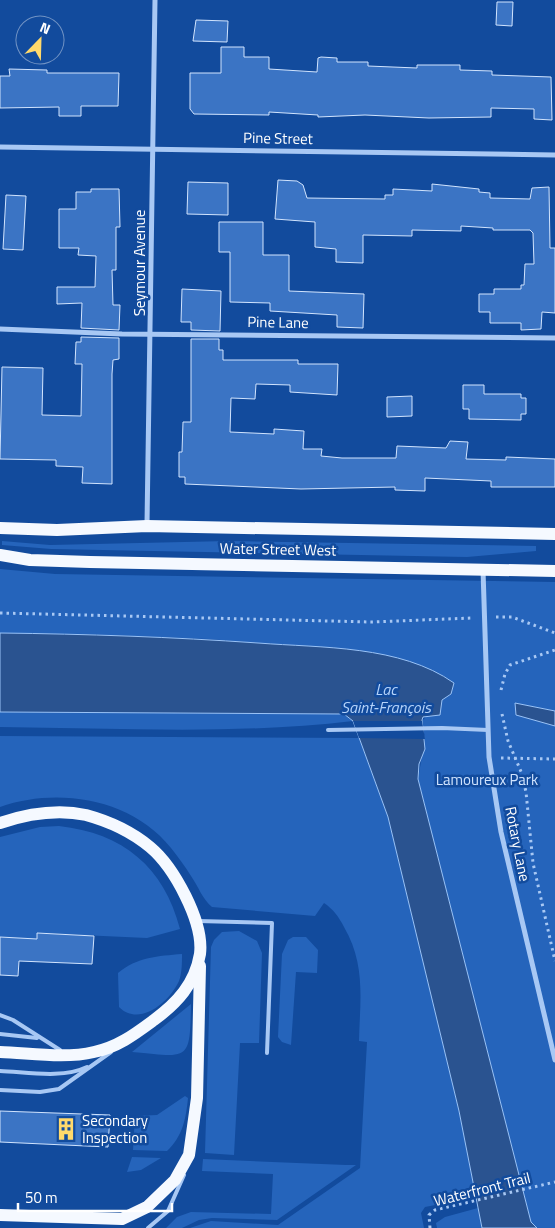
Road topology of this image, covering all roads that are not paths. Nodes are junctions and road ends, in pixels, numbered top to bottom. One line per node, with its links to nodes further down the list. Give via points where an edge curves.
1 (155, 0): 3 (street, Seymour Avenue)
2 (0, 147): 3 (street, Pine Street)
3 (152, 149): 4 (street, Pine Street); 6 (street, Seymour Avenue)
4 (555, 154)
5 (0, 329): 6 (street, Pine Lane)
6 (151, 333): 7 (street, Pine Lane); 8 (street, Seymour Avenue)
7 (555, 338)
8 (147, 526): 9 (main road, Water Street West, via 57,530); 10 (main road, Water Street West)
9 (0, 528)
10 (555, 534)
11 (0, 555): 12 (main road, Water Street West, via 80,562)
12 (483, 570): 13 (main road, Water Street West); 15 (street, Rotary Lane)
13 (555, 571)
14 (328, 730): 15 (lane)
15 (488, 730): 26 (street, Rotary Lane, via 489,758 501,832)
16 (0, 823): 17 (main road, via 61,812 85,815 126,831 150,848 165,864 185,896)
17 (195, 920): 18 (main road); 24 (lane, via 272,923)
18 (200, 953): 21 (main road, via 195,973 180,998); 30 (main road, via 197,1098)
19 (0, 1015): 22 (lane)
20 (0, 1034): 22 (lane, via 30,1036)
21 (127, 1040): 25 (main road, via 94,1053); 27 (lane)
22 (46, 1042): 25 (lane)
23 (0, 1052): 25 (main road)
24 (267, 1053)
25 (75, 1055)
26 (555, 1060)
27 (97, 1062): 28 (lane, via 73,1073); 29 (lane, via 59,1089 40,1092)
28 (0, 1071)
29 (0, 1090)
30 (189, 1155): 31 (main road, via 175,1180 160,1195 142,1211 122,1219); 32 (lane, via 177,1194)
31 (0, 1215)
32 (161, 1218): 33 (lane); 34 (lane)
33 (144, 1228)
34 (148, 1228)

